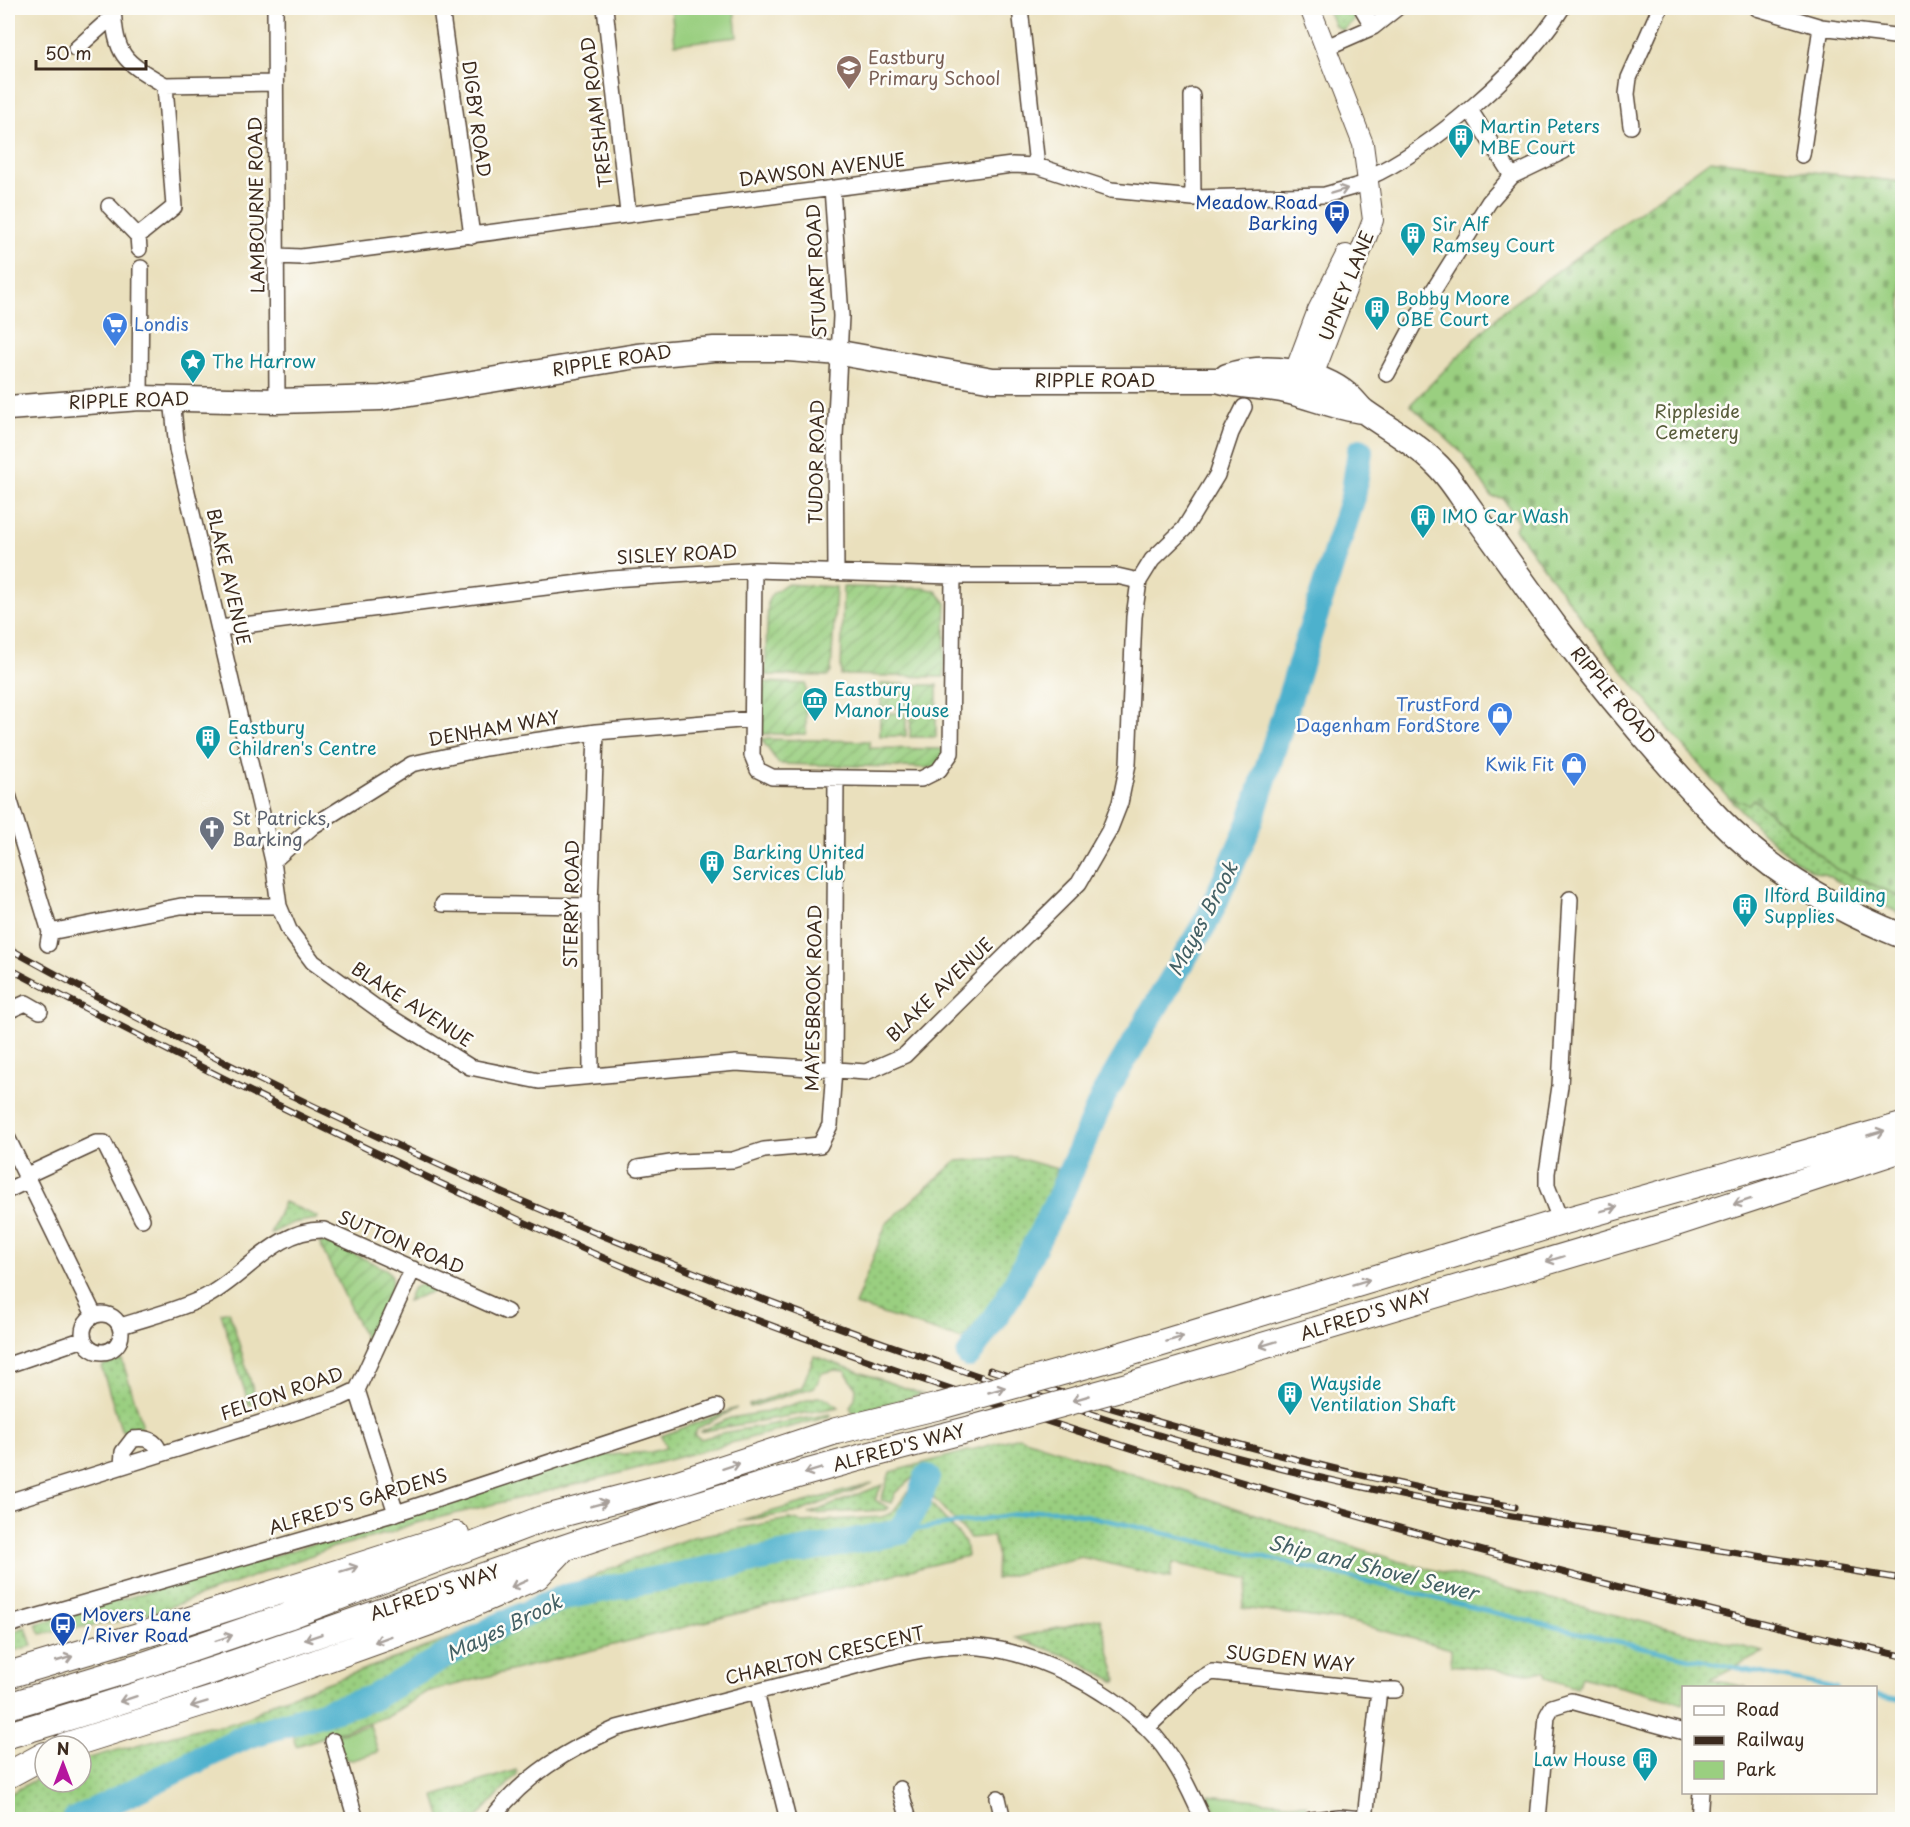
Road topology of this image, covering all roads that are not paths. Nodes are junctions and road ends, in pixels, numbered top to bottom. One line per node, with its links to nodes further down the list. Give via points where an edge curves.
1 (275, 8): 17 (street, LAMBOURNE ROAD)
2 (441, 8): 31 (street, DIGBY ROAD)
3 (604, 8): 30 (street, TRESHAM ROAD)
4 (1020, 8): 24 (street)
5 (1310, 8): 15 (street, UPNEY LANE)
6 (1362, 8): 12 (street)
7 (1397, 8): 12 (street)
8 (1562, 8): 20 (street, DAWSON AVENUE, via 1524,56)
9 (1660, 8): 21 (street, via 1629,78)
10 (1757, 8): 13 (street)
11 (113, 12): 16 (street); 18 (street, via 116,44 130,64)
12 (1373, 27): 15 (street)
13 (1821, 27): 14 (street); 23 (street)
14 (1902, 37)
15 (1325, 48): 26 (street, UPNEY LANE, via 1362,143)
16 (76, 49)
17 (274, 83): 18 (street); 32 (street, LAMBOURNE ROAD)
18 (165, 85): 29 (street, via 174,207 139,243)
19 (1192, 96): 28 (street)
20 (1470, 110): 25 (street); 26 (street, DAWSON AVENUE)
21 (1631, 126)
22 (1564, 151): 25 (street)
23 (1802, 155)
24 (1038, 166): 27 (street, DAWSON AVENUE, via 1012,165); 28 (street, DAWSON AVENUE, via 1111,190)
25 (1512, 176): 35 (street, via 1489,202 1423,307)
26 (1368, 185): 28 (street, DAWSON AVENUE, one-way to 26, via 1325,195); 36 (street, UPNEY LANE, via 1359,225 1318,310)
27 (832, 188): 30 (street, DAWSON AVENUE); 34 (street, STUART ROAD)
28 (1193, 198)
29 (109, 206)
30 (628, 213): 31 (street, DAWSON AVENUE)
31 (472, 237): 32 (street, DAWSON AVENUE, via 301,257)
32 (278, 256): 39 (street, LAMBOURNE ROAD)
33 (141, 268): 37 (street)
34 (840, 353): 36 (main road, RIPPLE ROAD, via 993,380 1217,380 1236,386); 39 (main road, RIPPLE ROAD, via 788,349 682,350 381,398); 43 (street, TUDOR ROAD, via 835,436)
35 (1388, 374)
36 (1301, 385): 56 (main road, RIPPLE ROAD, via 1341,408 1363,411 1408,440 1445,474 1596,678 1720,820 1797,884)
37 (140, 398): 38 (main road, RIPPLE ROAD); 41 (main road, RIPPLE ROAD)
38 (172, 398): 39 (main road, RIPPLE ROAD); 46 (street, BLAKE AVENUE, via 177,449)
39 (277, 401)
40 (1244, 407): 45 (street, BLAKE AVENUE, via 1218,475 1184,530 1152,560)
41 (8, 408)
42 (754, 570): 43 (street, SISLEY ROAD); 46 (street, SISLEY ROAD, via 611,579); 47 (street)
43 (836, 572): 44 (street, SISLEY ROAD)
44 (953, 576): 45 (street, SISLEY ROAD, via 1117,576); 49 (street, via 951,753 939,770 921,779)
45 (1139, 581): 59 (street, BLAKE AVENUE, via 1128,764 1109,831 1079,883 905,1055 866,1072)
46 (220, 628): 51 (street, BLAKE AVENUE)
47 (752, 719): 48 (street, DENHAM WAY); 49 (street, via 752,755 758,770 772,777)
48 (596, 732): 51 (street, DENHAM WAY, via 485,748 412,764 313,826); 55 (street, STERRY ROAD)
49 (836, 778): 59 (street, MAYESBROOK ROAD)
50 (8, 795): 54 (street, via 49,938 181,906)
51 (273, 861): 54 (street, BLAKE AVENUE)
52 (1570, 899): 72 (street, via 1560,1086 1547,1173 1547,1186)
53 (443, 904): 55 (street)
54 (279, 906): 60 (street, BLAKE AVENUE, via 289,930 313,962 382,1012 470,1067 539,1081)
55 (590, 906): 60 (street, STERRY ROAD)
56 (1902, 936)
57 (8, 1011): 58 (street, via 26,1003)
58 (40, 1011)
59 (834, 1069): 60 (street, BLAKE AVENUE, via 736,1063); 66 (street, MAYESBROOK ROAD, via 830,1125 820,1144 764,1150 733,1160)
60 (591, 1076)
61 (1902, 1108): 70 (highway, via 1708,1167)
62 (1902, 1126): 70 (highway, one-way to 62)
63 (8, 1139): 67 (street)
64 (1902, 1149): 68 (highway)
65 (1902, 1159): 68 (highway)
66 (638, 1168)
67 (26, 1179): 69 (street); 71 (street, via 96,1143 104,1143); 75 (street)
68 (1798, 1184): 86 (highway, ALFRED'S WAY, one-way to 86, bridge, via 1138,1383 873,1453)
69 (8, 1190)
70 (1658, 1195): 72 (highway, ALFRED'S WAY, one-way to 70)
71 (142, 1219)
72 (1561, 1222): 85 (highway, ALFRED'S WAY, one-way to 72, bridge, via 675,1484 836,1431 1119,1356)
73 (413, 1269): 74 (street, SUTTON ROAD); 76 (street, SUTTON ROAD, via 324,1230 298,1232 203,1299); 79 (street, FELTON ROAD)
74 (507, 1312)
75 (94, 1315): 76 (street, via 108,1314); 77 (street, via 84,1327)
76 (121, 1326): 77 (street, via 120,1341 106,1352 93,1350)
77 (84, 1339): 78 (street)
78 (8, 1365)
79 (357, 1390): 81 (street, FELTON ROAD); 84 (street)
80 (717, 1407): 84 (street, ALFRED'S GARDENS)
81 (160, 1454): 82 (street, FELTON ROAD); 82 (street, via 148,1439 133,1439 123,1452)
82 (122, 1465): 83 (street, FELTON ROAD)
83 (8, 1502)
84 (396, 1513): 87 (street, ALFRED'S GARDENS)
85 (542, 1519): 88 (highway, one-way to 85, via 456,1535); 92 (highway, ALFRED'S WAY, one-way to 85, via 288,1616)
86 (563, 1548): 95 (highway, ALFRED'S WAY, one-way to 95, via 214,1671); 96 (highway, one-way to 96, via 537,1576 438,1619 220,1697)
87 (8, 1625)
88 (8, 1675)
89 (1379, 1690): 90 (street, SUGDEN WAY); 93 (street, SUGDEN WAY, via 1212,1672 1193,1683); 105 (street)
90 (1395, 1690)
91 (756, 1692): 93 (street, CHARLTON CRESCENT, via 911,1652 980,1647 1027,1658 1062,1672); 107 (street, CHARLTON CRESCENT, via 617,1728 575,1746 532,1777 504,1802); 108 (street)
92 (8, 1706)
93 (1147, 1728): 111 (street, CHARLTON CRESCENT, via 1188,1785)
94 (1682, 1732): 114 (street, via 1570,1701 1552,1707 1547,1716)
95 (8, 1735)
96 (93, 1737)
97 (333, 1741): 106 (street)
98 (33, 1756): 100 (highway)
99 (33, 1760): 101 (highway)
100 (8, 1763)
101 (8, 1775)
102 (900, 1789): 109 (street)
103 (1701, 1794): 115 (street)
104 (998, 1798): 110 (street)
105 (1365, 1819): 112 (street); 113 (street)
106 (356, 1820)
107 (491, 1820)
108 (788, 1820)
109 (909, 1820)
110 (1004, 1820)
111 (1203, 1820)
112 (1311, 1820)
113 (1373, 1820)
114 (1538, 1820)
115 (1699, 1820)

